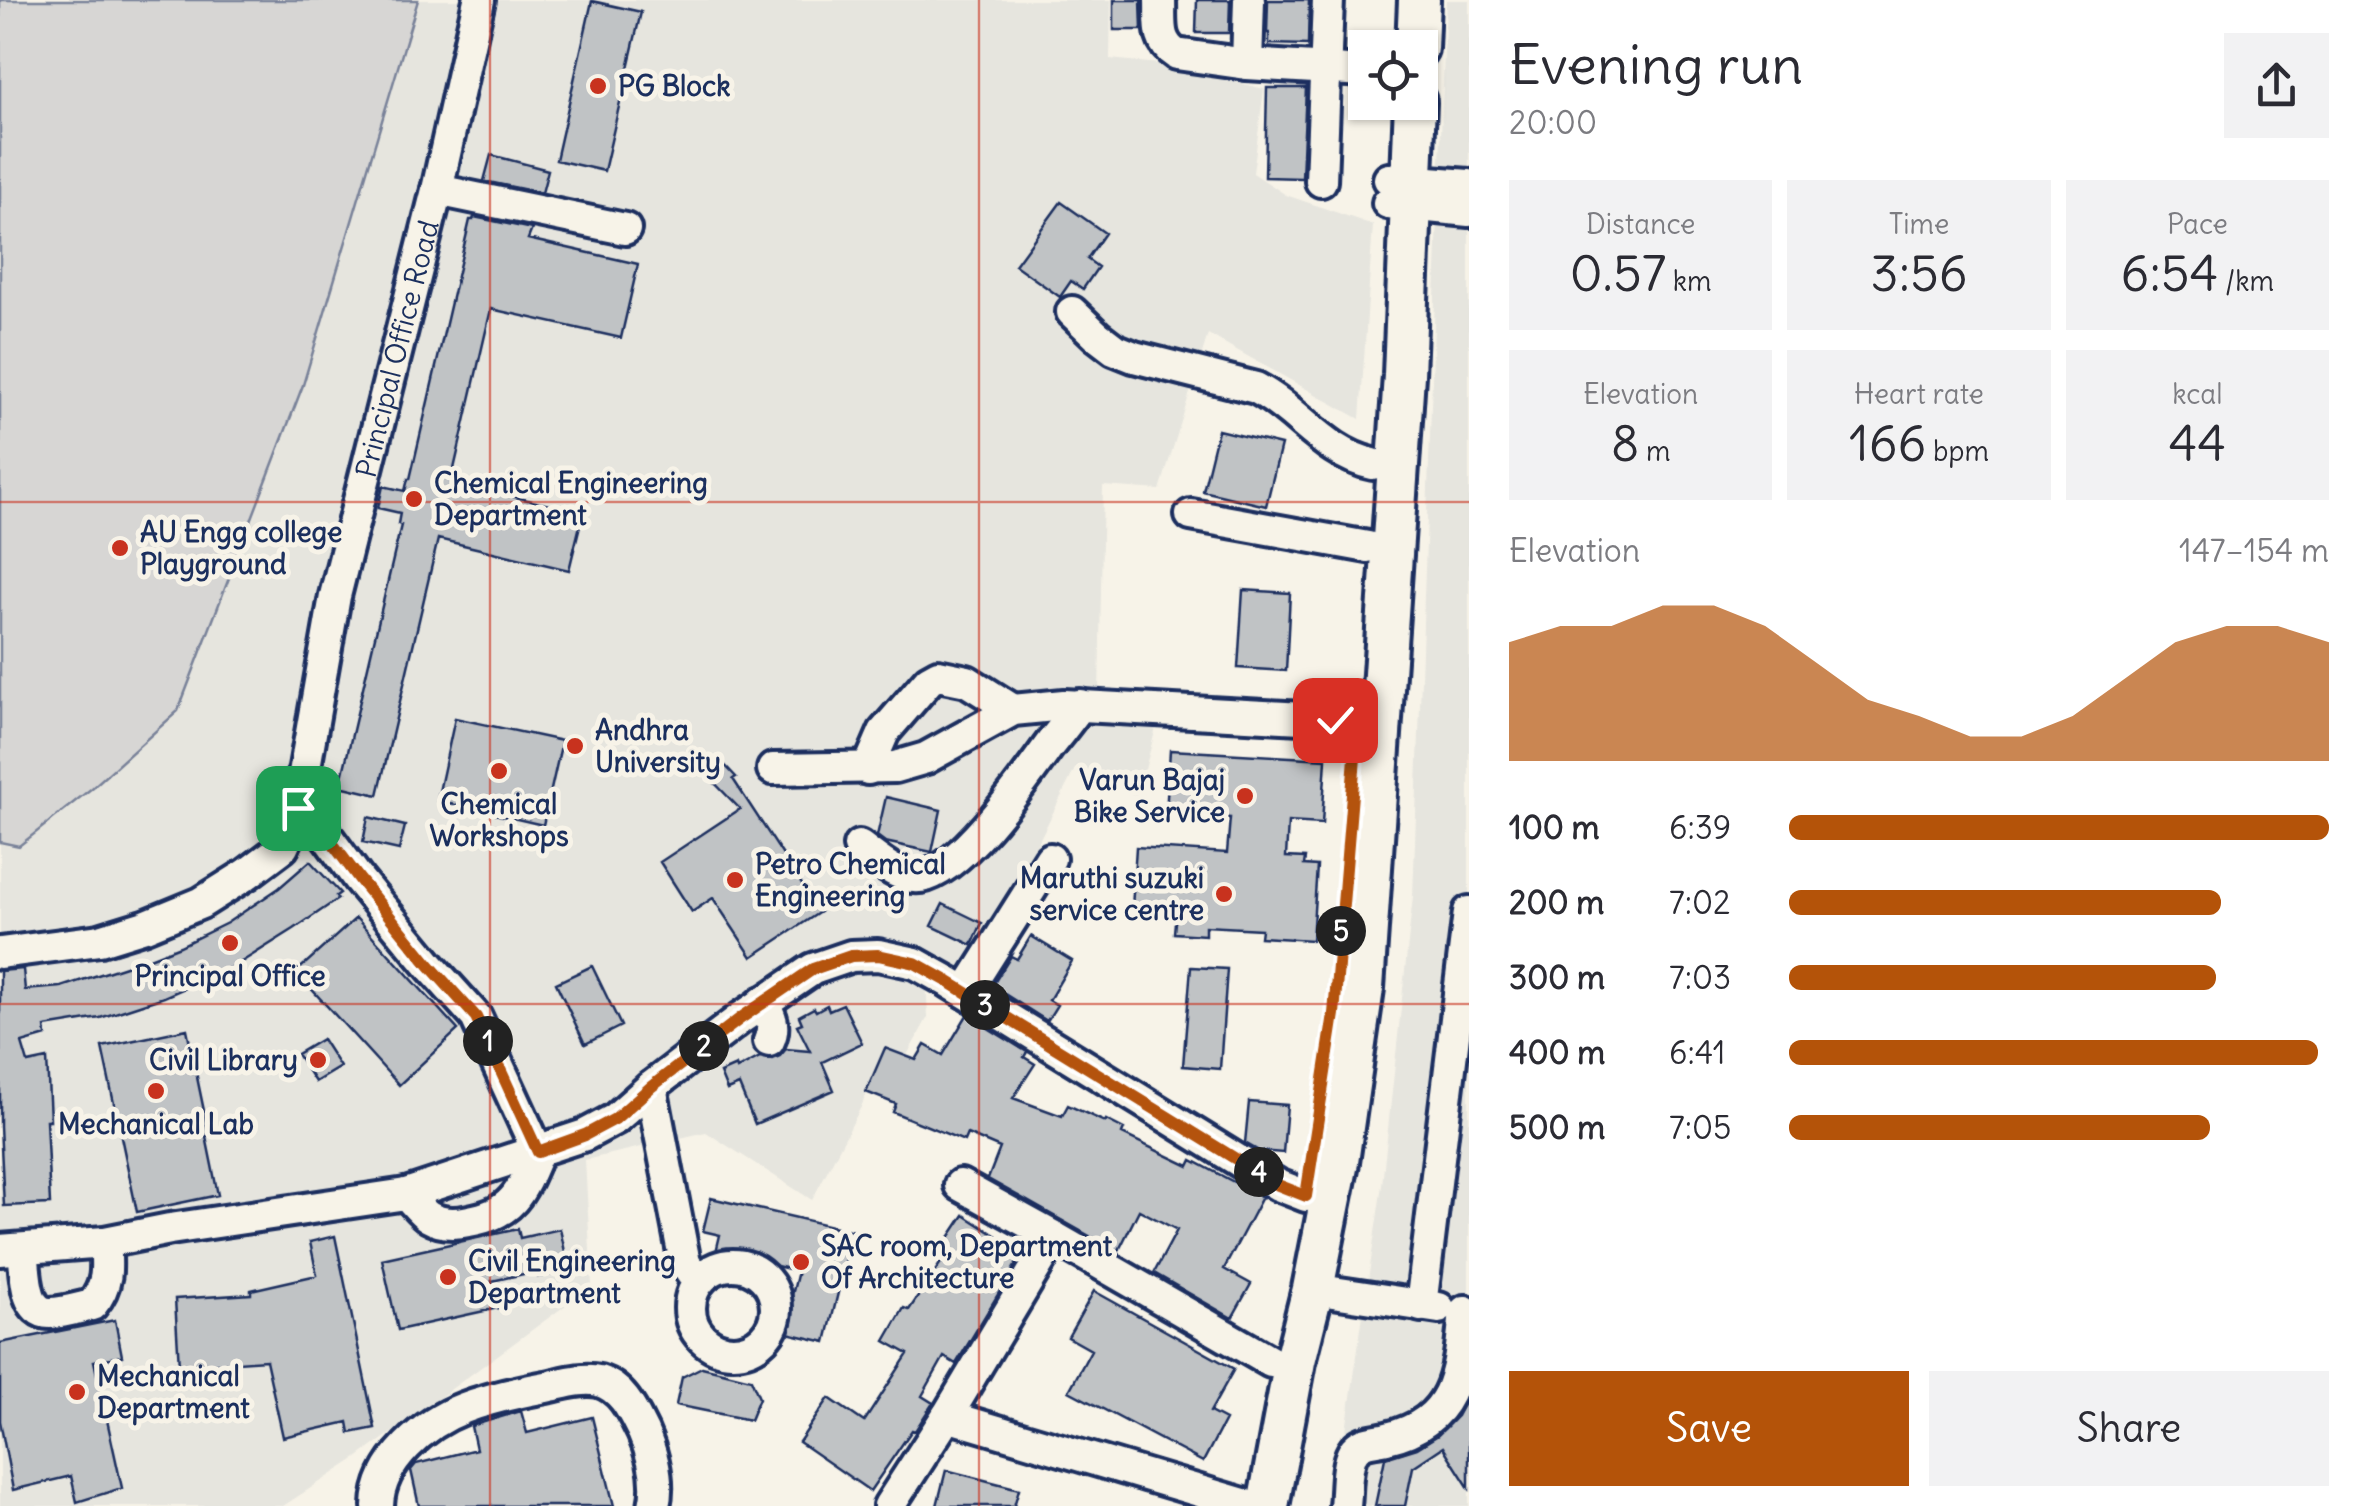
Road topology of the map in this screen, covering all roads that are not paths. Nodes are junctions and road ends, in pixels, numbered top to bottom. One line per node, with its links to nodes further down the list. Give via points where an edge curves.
1 (479, 0): 16 (street, Principal Office Road)
2 (1160, 0): 9 (street, via 1166,48)
3 (1249, 0): 9 (street)
4 (1328, 0): 10 (street)
5 (1396, 0): 7 (main road)
6 (1418, 0): 8 (main road)
7 (1395, 30)
8 (1417, 30)
9 (1247, 64): 10 (street)
10 (1324, 69): 11 (street); 14 (street)
11 (1348, 70)
12 (1394, 120): 17 (main road)
13 (1411, 120): 17 (main road)
14 (1321, 180)
15 (1469, 185): 17 (street)
16 (437, 190): 19 (street); 29 (street, Principal Office Road, via 335,596)
17 (1400, 192): 18 (street); 21 (main road); 46 (main road, via 1404,375 1363,988)
18 (1469, 211)
19 (624, 229)
20 (1072, 312): 21 (street, via 1134,357 1272,396 1342,454)
21 (1373, 464): 23 (main road)
22 (1191, 515): 23 (street)
23 (1368, 547): 26 (main road)
24 (1080, 706): 25 (street); 26 (street); 30 (street, via 1008,804 944,866 922,877 904,874)
25 (1013, 710): 28 (street, via 926,758); 28 (street, via 967,680 938,675 884,732)
26 (1358, 721): 41 (main road, via 1334,1014)
27 (772, 769): 28 (street)
28 (868, 769)
29 (300, 796): 33 (street, Principal Office Road, via 283,847 201,903 100,940); 38 (street, via 360,880 476,1017)
30 (859, 846)
31 (1050, 858): 34 (street)
32 (1469, 912): 47 (street)
33 (0, 953)
34 (966, 992): 35 (street, via 915,963 851,956 813,969); 41 (street)
35 (763, 1002): 36 (street, via 774,1030); 37 (street)
36 (769, 1041)
37 (651, 1087): 38 (street, via 615,1119); 45 (street, via 685,1263)
38 (538, 1152): 40 (street); 40 (street, via 522,1190 500,1213 452,1224 430,1217)
39 (960, 1185): 42 (street)
40 (406, 1194): 43 (street)
41 (1306, 1196): 49 (main road)
42 (1054, 1237): 49 (street); 50 (street)
43 (104, 1242): 44 (street); 44 (street, via 108,1270 100,1296 92,1305 48,1314 31,1303)
44 (12, 1250)
45 (698, 1282)
46 (1313, 1289): 47 (street); 51 (main road)
47 (1421, 1306): 48 (street)
48 (1467, 1312): 55 (street, via 1451,1393 1418,1426 1353,1450)
49 (1271, 1362): 51 (main road)
50 (948, 1416): 51 (street); 54 (street)
51 (1252, 1505)
52 (378, 1506): 53 (street, via 385,1472 427,1429 462,1409 580,1380 616,1390 631,1407 650,1447 658,1487)
53 (654, 1506)
54 (889, 1506)
55 (1345, 1506)

